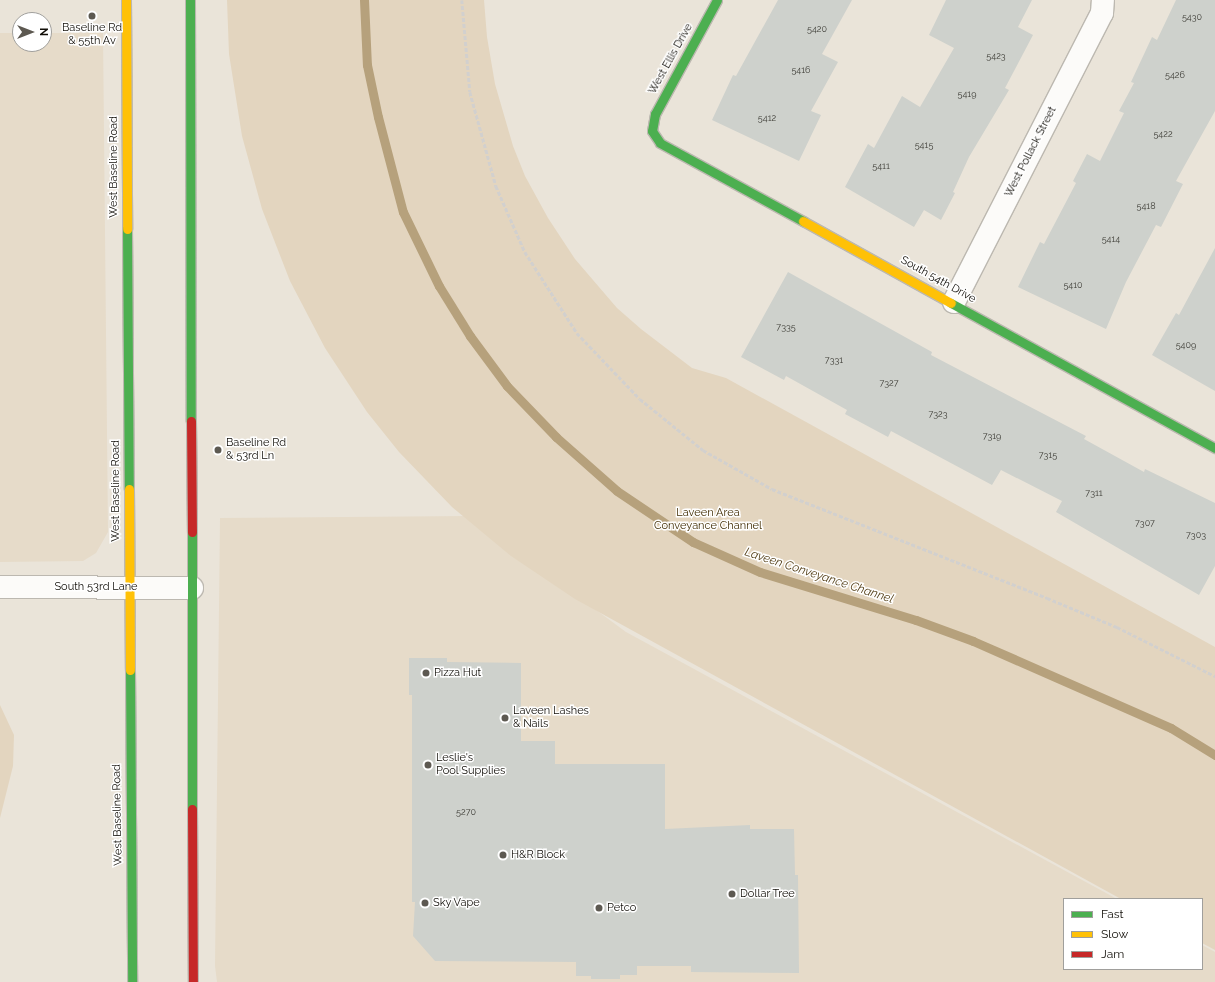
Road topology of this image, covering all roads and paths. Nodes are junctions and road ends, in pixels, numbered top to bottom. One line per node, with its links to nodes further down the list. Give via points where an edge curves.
1 (126, 0): 10 (main road, West Baseline Road)
2 (190, 0): 11 (main road)
3 (462, 0): 12 (path, via 470,92 496,186 525,252 577,333 640,399 702,450 772,489 1117,627)
4 (717, 0): 6 (main road, West Ellis Drive, via 655,114)
5 (1103, 0): 7 (street, West Pollack Street, via 1102,13)
6 (652, 131): 7 (main road, South 54th Drive, via 660,143)
7 (954, 302): 8 (main road, South 54th Drive)
8 (1215, 448)
9 (0, 587): 10 (street, South 53rd Lane)
10 (129, 588): 11 (street, South 53rd Lane); 13 (main road, West Baseline Road)
11 (192, 588): 14 (main road)
12 (1215, 676)
13 (132, 982)
14 (193, 982)

